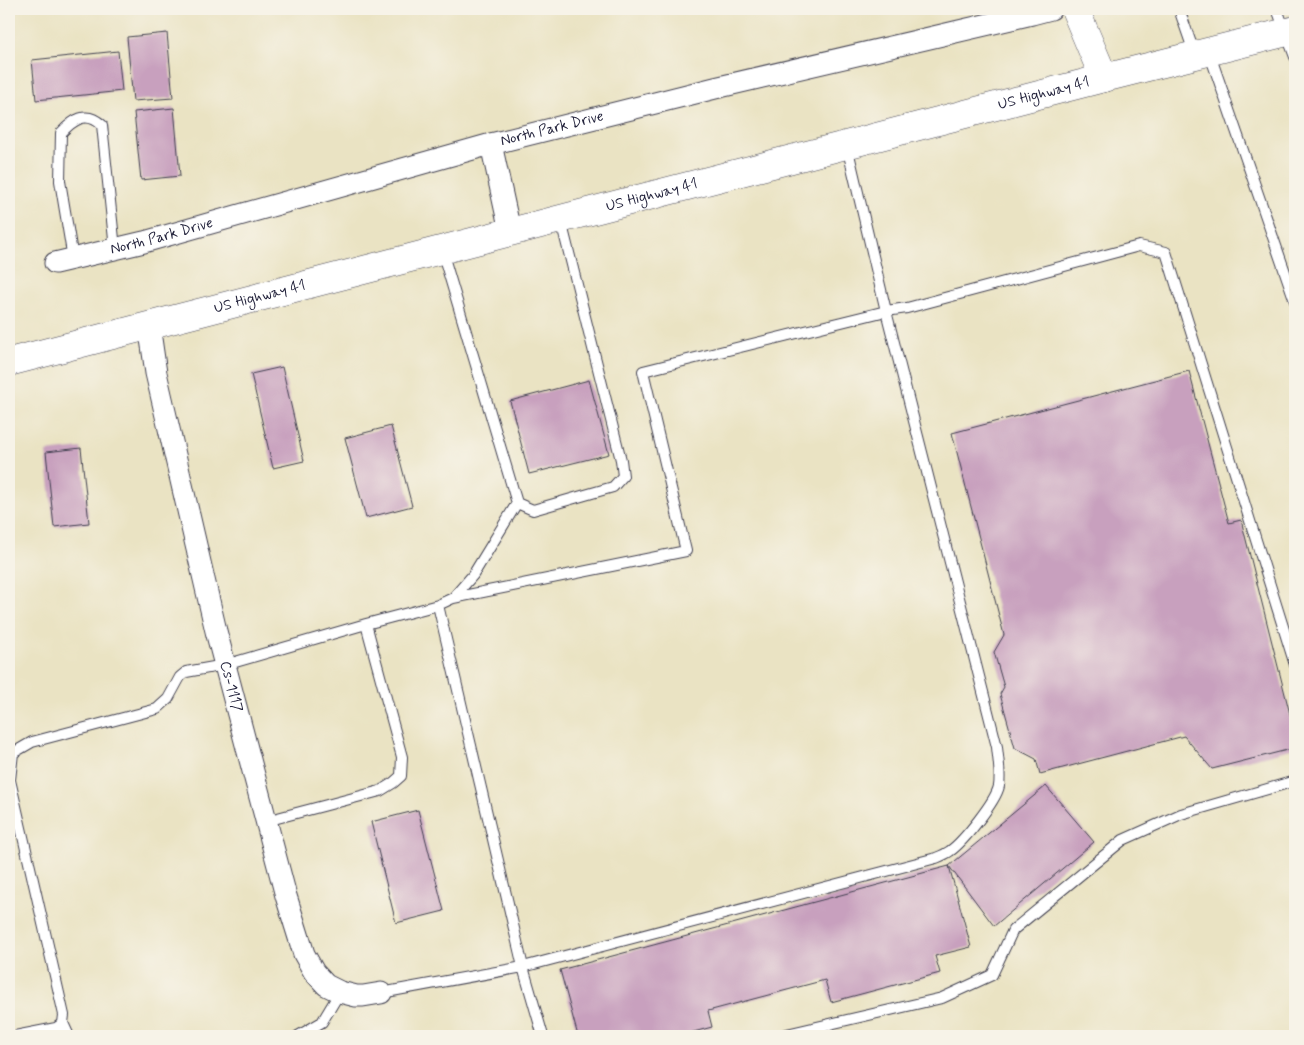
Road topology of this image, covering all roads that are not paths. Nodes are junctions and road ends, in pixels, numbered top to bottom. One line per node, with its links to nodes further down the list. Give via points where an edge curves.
1 (1051, 9): 8 (street, North Park Drive)
2 (1075, 9): 7 (main road)
3 (1179, 9): 5 (lane)
4 (1286, 24): 5 (main road, US Highway 41); 6 (lane)
5 (1202, 53): 7 (main road, US Highway 41); 15 (lane)
6 (1295, 57)
7 (1104, 78): 9 (main road, US Highway 41)
8 (491, 144): 11 (street); 12 (street, North Park Drive)
9 (847, 145): 10 (main road, US Highway 41); 16 (lane)
10 (561, 220): 11 (main road, US Highway 41); 19 (lane, via 621,460 622,476 612,487 533,510)
11 (510, 231): 13 (main road, US Highway 41)
12 (115, 249): 14 (street, North Park Drive); 14 (lane, via 102,126 87,117 72,122 61,133)
13 (442, 250): 17 (main road, US Highway 41); 19 (lane)
14 (64, 261)
15 (1295, 301)
16 (886, 311): 20 (lane, via 644,371 686,552); 24 (lane, via 1139,246 1166,252); 27 (lane, via 997,747 999,787 988,808 951,850 936,858)
17 (149, 325): 18 (main road, US Highway 41); 23 (street, Cs-1117, via 156,374)
18 (9, 362)
19 (517, 503): 20 (lane, via 473,575)
20 (452, 598): 21 (lane)
21 (438, 605): 22 (lane); 27 (lane)
22 (366, 624): 23 (lane); 26 (lane, via 402,757 400,776 380,790)
23 (225, 665): 26 (street, Cs-1117); 30 (lane, via 186,672 168,699 157,708 32,742 13,753 10,780 64,1014)
24 (1295, 665)
25 (1295, 781): 35 (lane, via 1181,814 1123,840 1013,930 992,975 942,998)
26 (266, 821): 28 (street, Cs-1117, via 304,954 326,985)
27 (523, 967): 29 (lane); 34 (lane)
28 (340, 992): 29 (street, Cs-1117, via 356,996); 33 (lane, via 322,1022)
29 (381, 993)
30 (63, 1023): 31 (lane, via 56,1028); 32 (lane)
31 (16, 1036)
32 (69, 1036)
33 (298, 1036)
34 (543, 1036)
35 (778, 1036)

